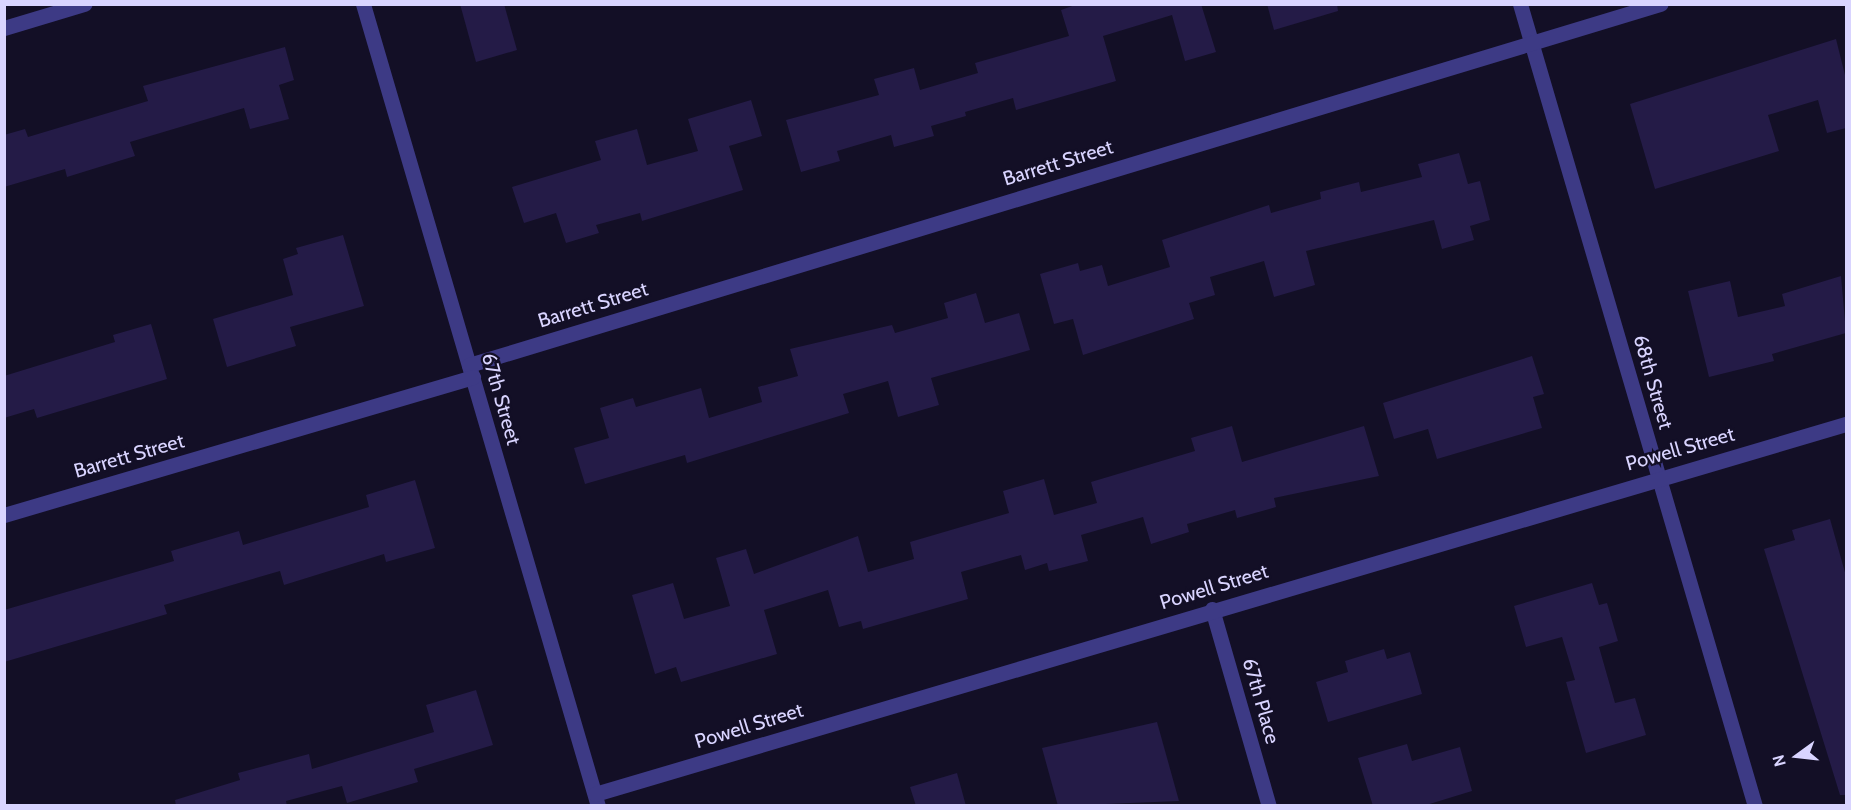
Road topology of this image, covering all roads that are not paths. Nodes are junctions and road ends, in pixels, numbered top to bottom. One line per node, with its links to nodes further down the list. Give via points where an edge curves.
1 (84, 4): 5 (street)
2 (363, 4): 7 (street, 67th Street)
3 (1520, 4): 6 (street, 68th Street)
4 (1660, 4): 6 (street, Barrett Street)
5 (4, 28)
6 (1531, 41): 7 (street, Barrett Street); 9 (street, 68th Street)
7 (471, 371): 10 (street, Barrett Street); 12 (street, 67th Street)
8 (1846, 424): 9 (street, Powell Street)
9 (1659, 477): 11 (street, Powell Street); 14 (street, 68th Street)
10 (4, 515)
11 (1212, 609): 12 (street, Powell Street); 13 (street, 67th Place)
12 (596, 800)
13 (1269, 806)
14 (1755, 806)

